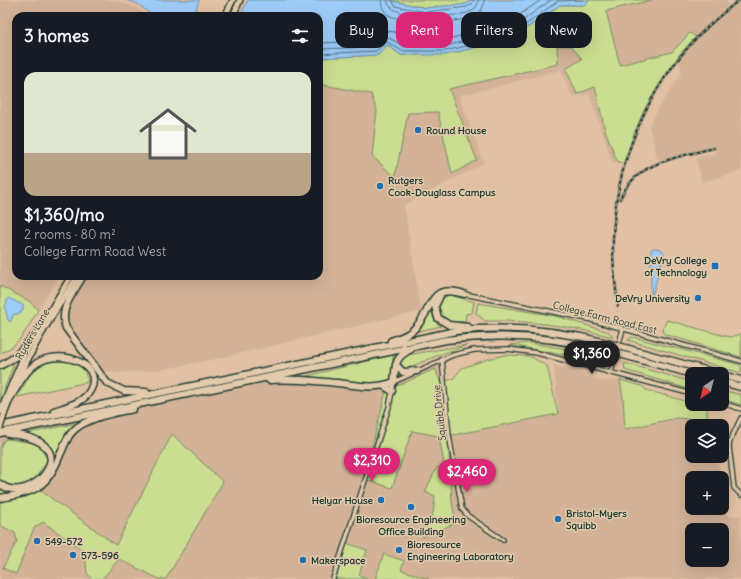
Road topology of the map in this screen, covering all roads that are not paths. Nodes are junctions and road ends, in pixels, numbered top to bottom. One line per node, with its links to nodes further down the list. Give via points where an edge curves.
1 (233, 0): 3 (main road)
2 (240, 0): 4 (main road)
3 (227, 12)
4 (235, 12)
5 (69, 280): 11 (main road, Ryders Lane)
6 (75, 280): 32 (main road, Ryders Lane, via 30,352)
7 (81, 280): 31 (highway, via 64,309 63,319 67,331 112,387 127,392)
8 (464, 294): 9 (highway, via 449,292 441,296 435,304 436,315 449,325); 10 (street, College Farm Road East); 13 (highway, via 451,290 440,292 433,298 412,332)
9 (482, 329): 13 (highway, via 443,333); 18 (highway, bridge, via 546,330 608,343)
10 (623, 329): 15 (street, College Farm Road East); 20 (street)
11 (33, 337): 17 (highway, via 15,357); 35 (main road, Ryders Lane, via 16,370)
12 (420, 345): 16 (highway, via 400,355); 21 (highway, bridge, via 464,338 509,336 559,340); 24 (highway)
13 (368, 349): 31 (highway)
14 (442, 359): 19 (street); 20 (street, via 474,350 514,349); 43 (street, Squibb Drive, via 449,435 462,509)
15 (741, 361)
16 (396, 365): 19 (highway, via 403,372); 25 (highway)
17 (0, 366)
18 (695, 367)
19 (417, 371): 25 (street)
20 (611, 372): 30 (street)
21 (685, 372)
22 (729, 376): 23 (highway)
23 (741, 378)
24 (244, 381): 27 (highway, via 286,378 368,387); 31 (highway)
25 (394, 382): 27 (highway); 29 (street)
26 (729, 384): 28 (highway)
27 (384, 386): 29 (highway)
28 (741, 387)
29 (392, 391): 44 (street)
30 (685, 392)
31 (162, 395): 37 (highway); 39 (highway); 42 (highway, via 80,426 68,438 52,474 42,485 27,493)
32 (11, 397): 35 (main road, Ryders Lane); 37 (highway, via 30,369 44,359 65,356 85,365 92,380 90,391 85,397)
33 (729, 405): 34 (street)
34 (741, 409)
35 (2, 413): 38 (main road, Ryders Lane, bridge)
36 (741, 418): 41 (street, via 729,446 734,488)
37 (33, 419): 38 (highway)
38 (0, 427)
39 (0, 434): 40 (highway, via 36,439 46,447 50,458 47,471 33,484 14,490)
40 (0, 484)
41 (741, 495)
42 (0, 498)
43 (504, 540)
44 (333, 579)

